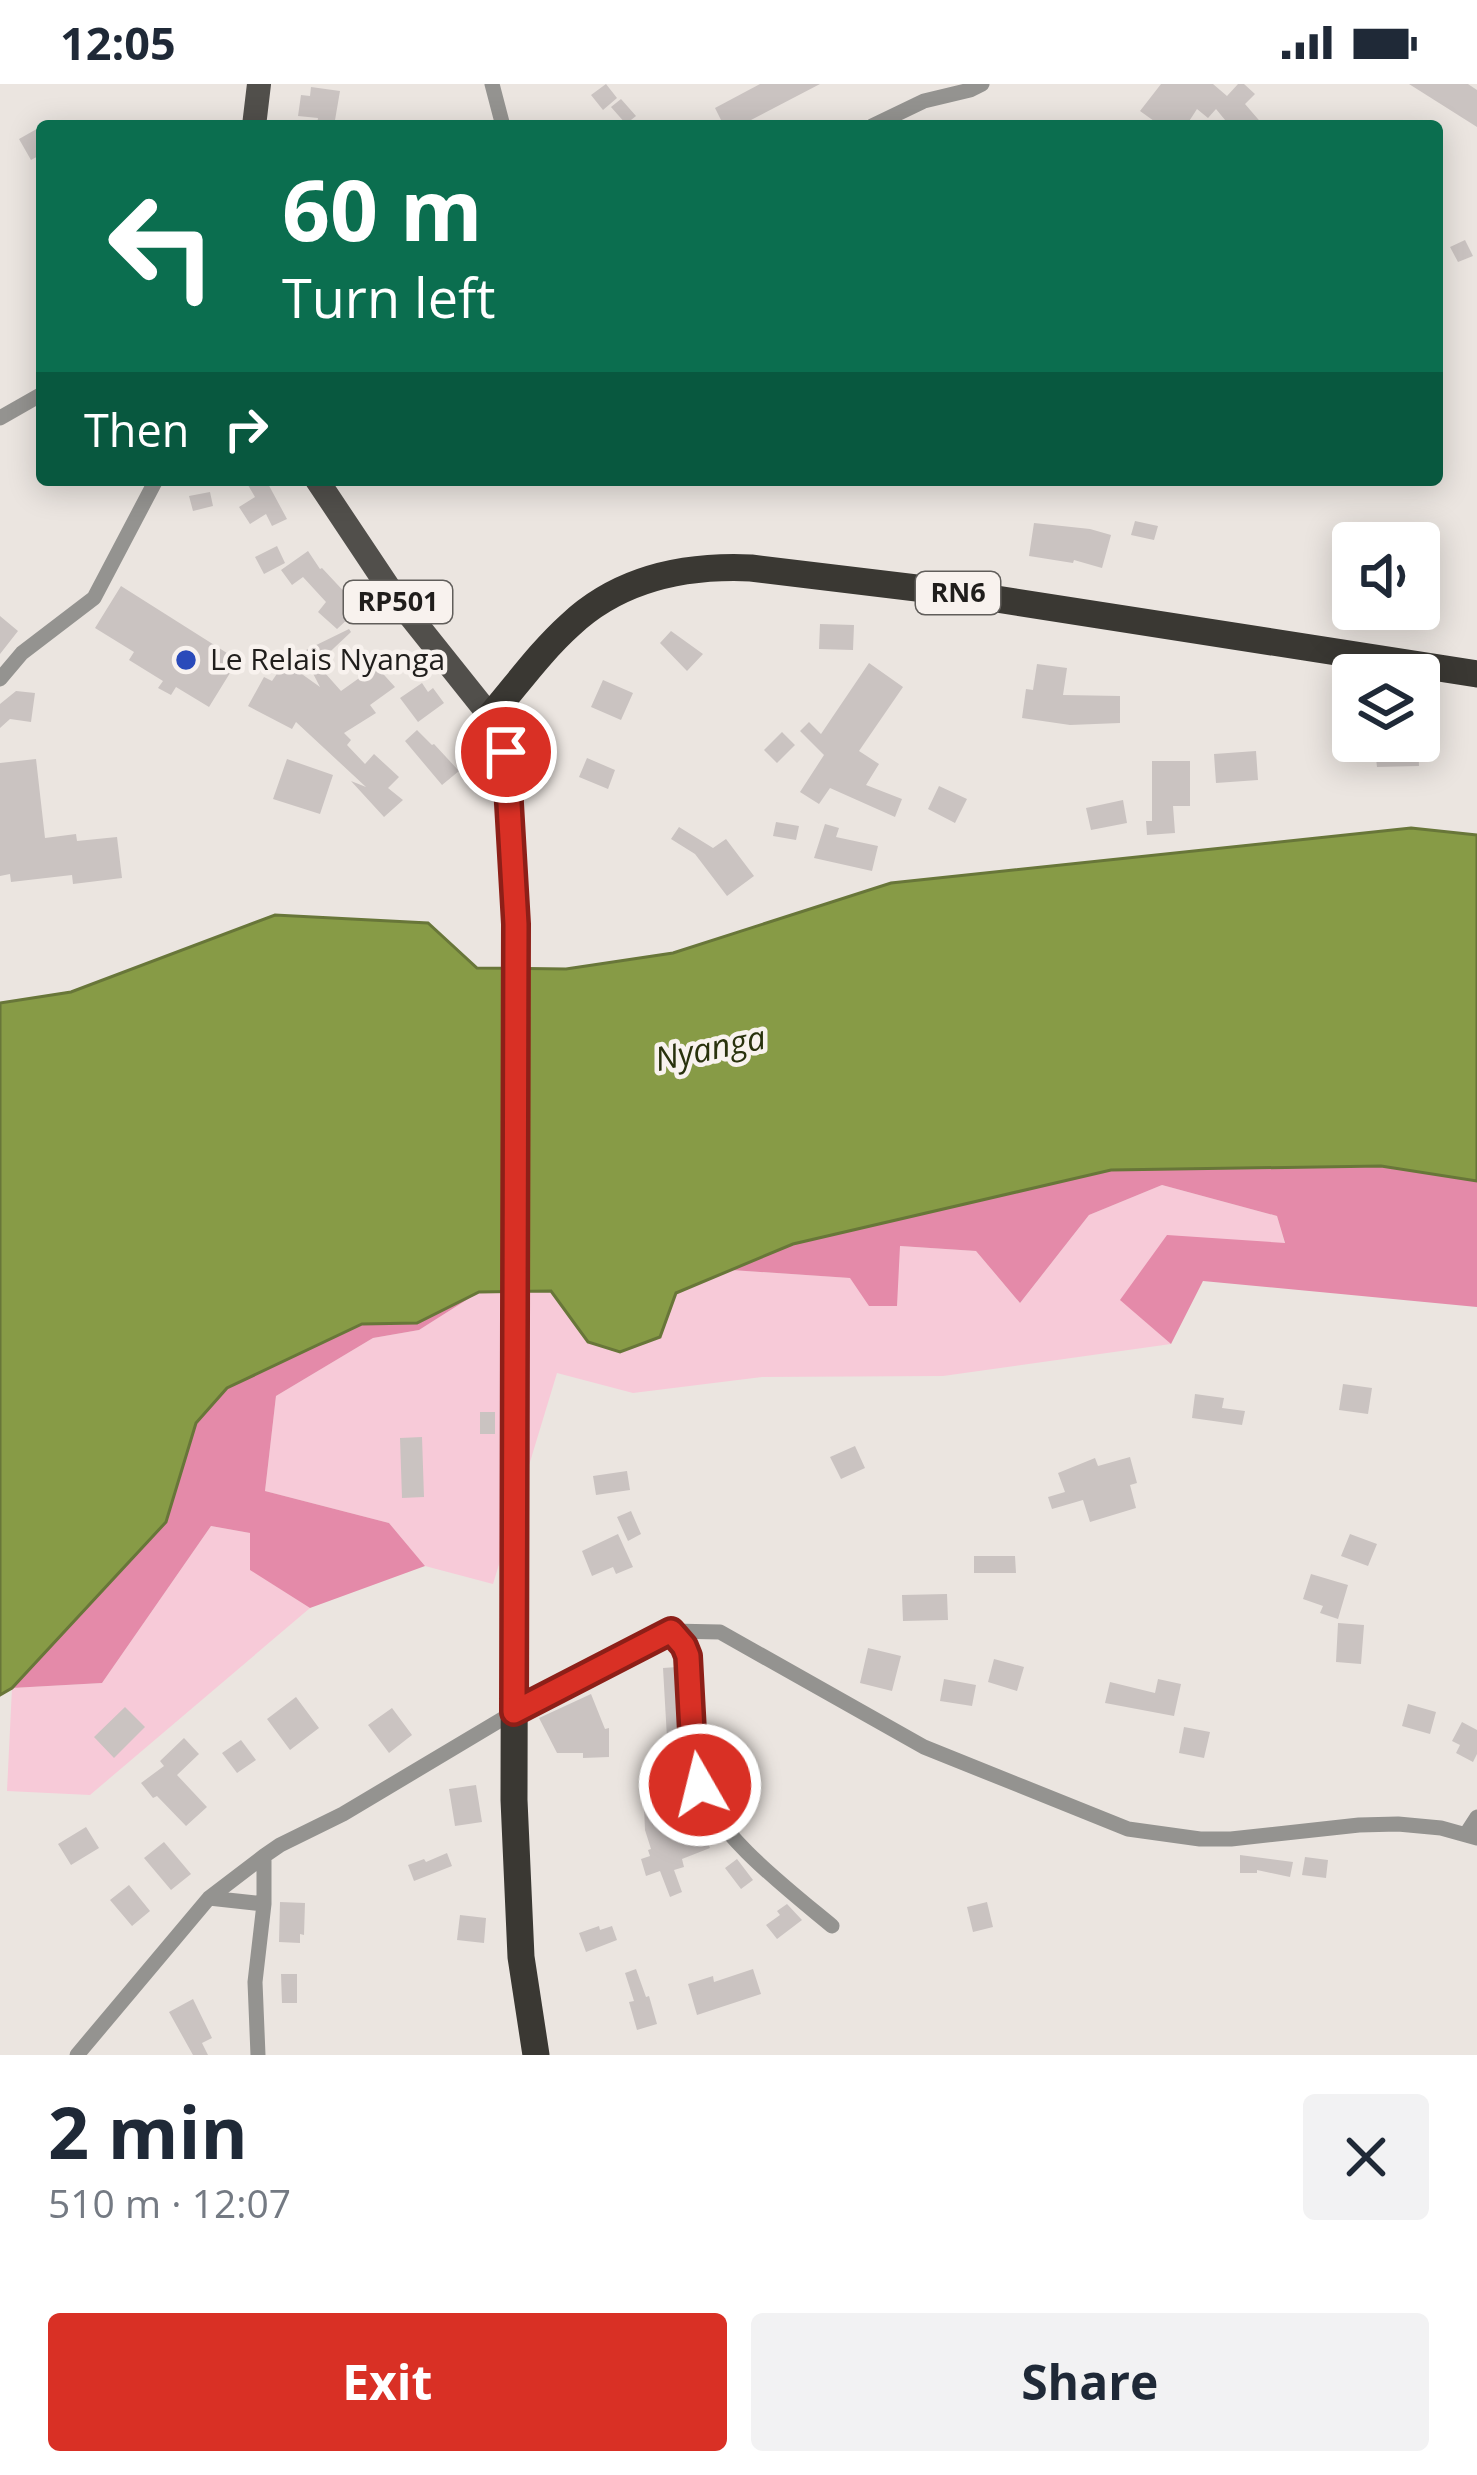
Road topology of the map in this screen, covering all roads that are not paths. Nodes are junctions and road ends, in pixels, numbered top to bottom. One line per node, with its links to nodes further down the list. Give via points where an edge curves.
1 (259, 84): 4 (main road)
2 (492, 84): 5 (street)
3 (982, 84): 6 (street)
4 (255, 120)
5 (501, 120)
6 (884, 120)
7 (36, 397): 8 (street)
8 (0, 418)
9 (153, 486): 12 (street, via 94,598)
10 (321, 486): 13 (main road, RP501, via 395,597)
11 (1477, 674): 13 (highway, RN6, via 958,592 719,566 660,575 597,603)
12 (0, 679)
13 (490, 716): 15 (highway, via 506,752 516,924)
14 (671, 1631): 15 (street); 17 (street, via 720,1632 924,1747 1128,1829 1231,1839 1398,1824); 21 (street, via 688,1656 706,1802)
15 (514, 1712): 18 (street); 24 (highway, via 521,1958)
16 (1477, 1817): 17 (street)
17 (1471, 1836)
18 (264, 1856): 19 (street); 20 (street)
19 (209, 1898): 20 (street); 22 (street)
20 (264, 1904): 23 (street)
21 (832, 1926)
22 (77, 2055)
23 (258, 2055)
24 (536, 2055)

